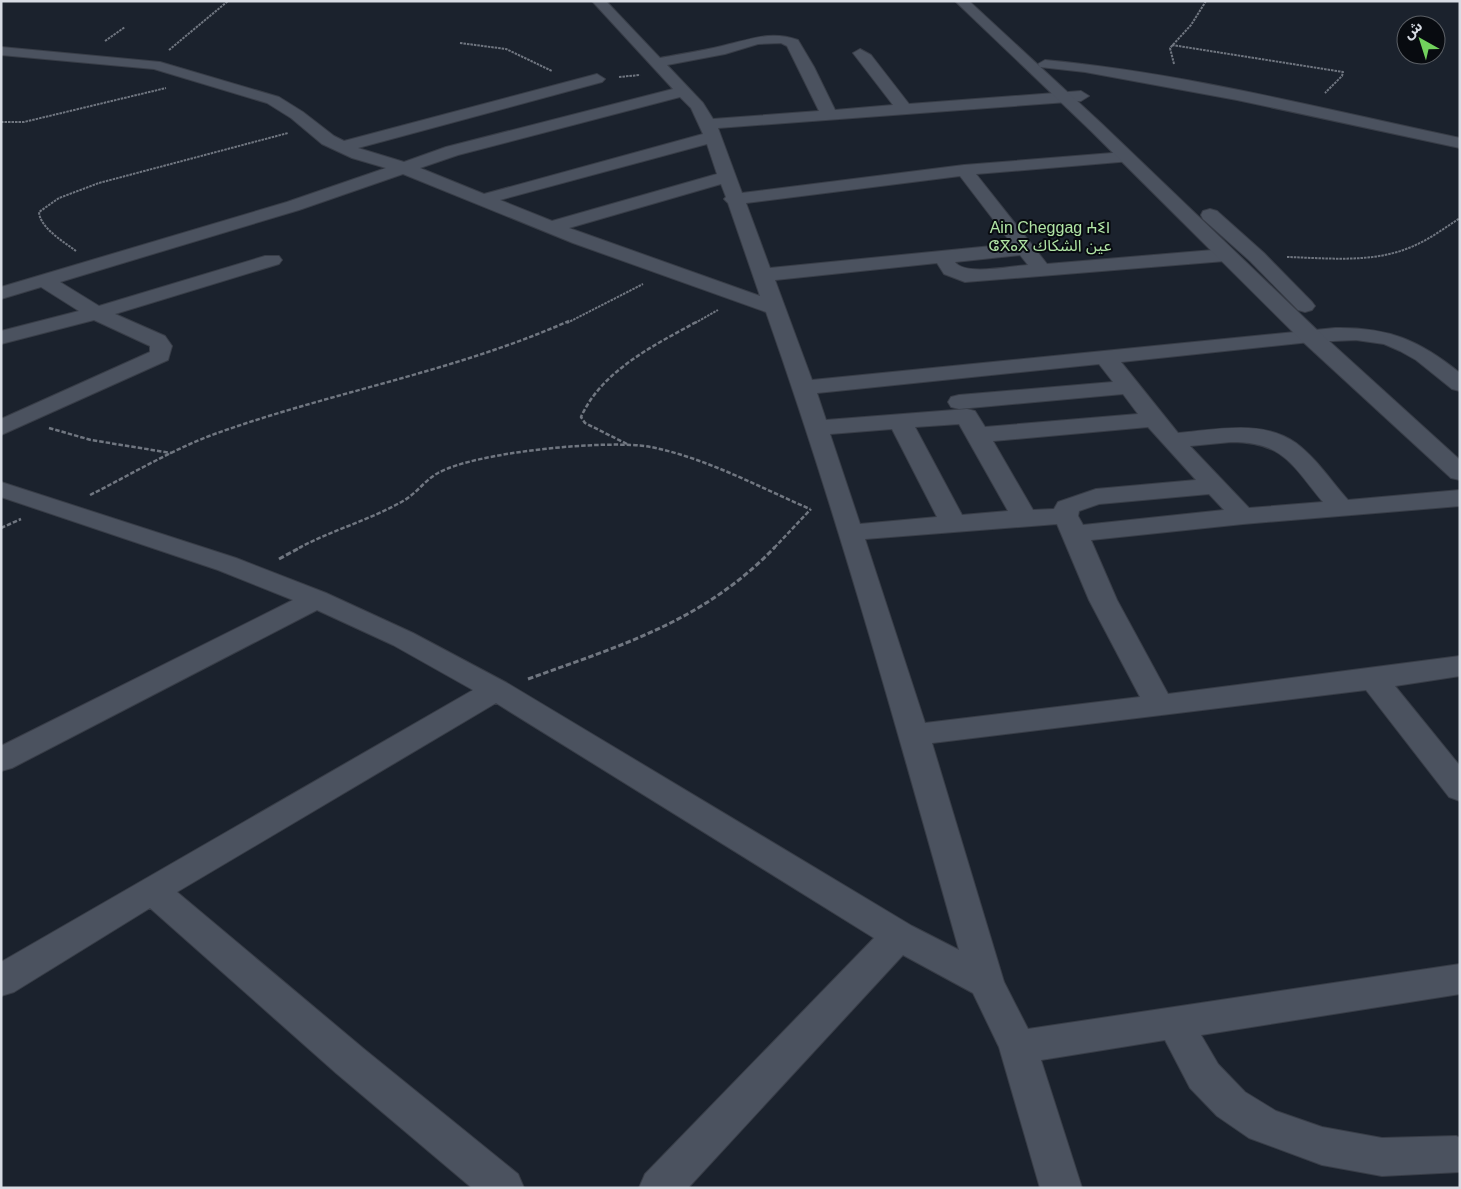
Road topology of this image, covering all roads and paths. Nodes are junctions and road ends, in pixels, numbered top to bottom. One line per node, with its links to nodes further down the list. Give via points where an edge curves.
1 (228, 1): 11 (path)
2 (598, 1): 12 (street)
3 (961, 1): 16 (street)
4 (975, 1): 10 (street)
5 (1206, 1): 7 (path, via 1191,25)
6 (460, 44): 14 (path, via 506,49 558,74)
7 (1172, 45): 15 (path, via 1174,66); 18 (path, via 1343,72 1338,82)
8 (1, 51): 11 (street)
9 (860, 53): 17 (street)
10 (1045, 64): 15 (street); 16 (street)
11 (151, 65): 13 (street)
12 (668, 75): 14 (path); 19 (street, via 725,50 757,40 782,39 793,43); 22 (street, via 697,106); 26 (street)
13 (202, 79): 20 (path, via 24,122); 21 (street, via 273,100)
14 (597, 79): 24 (street)
15 (1158, 81): 18 (street)
16 (1073, 96): 17 (street); 25 (street); 35 (street)
17 (905, 110): 19 (street)
18 (1306, 110): 23 (street)
19 (828, 115): 22 (street)
20 (1, 122)
21 (312, 127): 24 (street); 37 (path, via 99,183 70,193 43,208 39,212 45,226)
22 (710, 130): 28 (street); 29 (street)
23 (1460, 143)
24 (342, 147): 26 (street)
25 (1126, 157): 27 (street); 33 (street)
26 (402, 167): 29 (street); 37 (street, via 293,206)
27 (964, 170): 28 (street, via 850,186); 32 (street)
28 (730, 188): 31 (street); 40 (street)
29 (485, 199): 31 (street)
30 (1460, 218): 35 (path, via 1428,239 1398,253)
31 (551, 227): 38 (street)
32 (1024, 249): 34 (street); 39 (street)
33 (1225, 255): 39 (street); 47 (street)
34 (942, 257): 39 (street, via 951,270 965,276); 40 (street)
35 (1257, 257): 46 (street)
36 (272, 260): 45 (street)
37 (92, 264): 41 (street)
38 (669, 269): 43 (street); 63 (path, via 579,317 478,358 280,413 221,432)
39 (1042, 270)
40 (762, 275): 44 (street)
41 (43, 280): 42 (street); 45 (street)
42 (1, 293)
43 (742, 296): 44 (street); 61 (path, via 639,358 588,398 581,417 585,423)
44 (774, 308): 53 (street)
45 (96, 313): 48 (street); 54 (street, via 157,341 161,346 160,356)
46 (1334, 333): 47 (street); 51 (street, via 1363,333 1410,346); 62 (street)
47 (1310, 336): 49 (street); 64 (street)
48 (1, 338)
49 (1106, 358): 50 (street); 52 (street)
50 (943, 373): 53 (street); 55 (street)
51 (1460, 384)
52 (1129, 387): 55 (street); 56 (street)
53 (804, 388): 59 (street)
54 (20, 418): 58 (street); 63 (path, via 91,440)
55 (968, 418): 56 (street); 57 (street); 73 (street)
56 (1155, 419): 60 (street)
57 (900, 421): 59 (street); 74 (street)
58 (1, 428)
59 (817, 428): 65 (street)
60 (1172, 441): 66 (street); 69 (street, via 1253,435 1275,441 1292,453)
61 (629, 446): 71 (path, via 650,447 689,458); 77 (path, via 608,444 543,449 462,463 438,473 403,501 316,539)
62 (1460, 450)
63 (172, 453): 70 (path)
64 (1460, 473)
65 (835, 482): 71 (path); 76 (street)
66 (1217, 486): 72 (street); 75 (street, via 1096,497 1067,507)
67 (1, 489): 70 (street)
68 (1460, 498): 69 (street)
69 (1341, 507): 72 (street)
70 (61, 510): 77 (street)
71 (810, 510): 81 (path, via 770,553 699,610 630,642)
72 (1243, 516): 75 (street)
73 (1025, 519): 74 (street); 75 (street)
74 (953, 523): 76 (street)
75 (1070, 525): 82 (street, via 1103,600)
76 (851, 533): 83 (street)
77 (252, 574): 78 (street)
78 (316, 599): 81 (street, via 403,639); 84 (street)
79 (1460, 666): 80 (street)
80 (1374, 679): 82 (street); 85 (street)
81 (496, 690): 86 (street); 87 (street)
82 (1159, 705): 83 (street)
83 (914, 735): 90 (street)
84 (1, 760)
85 (1460, 789)
86 (152, 890): 89 (street); 94 (street, via 350,1062)
87 (899, 936): 90 (street); 95 (street)
88 (1460, 979): 91 (street)
89 (1, 981)
90 (986, 982): 92 (street)
91 (1174, 1023): 92 (street); 93 (street, via 1204,1076 1231,1104 1263,1125 1322,1146 1382,1157)
92 (1018, 1047): 96 (street)
93 (1458, 1157)
94 (503, 1188)
95 (660, 1188)
96 (1062, 1188)

